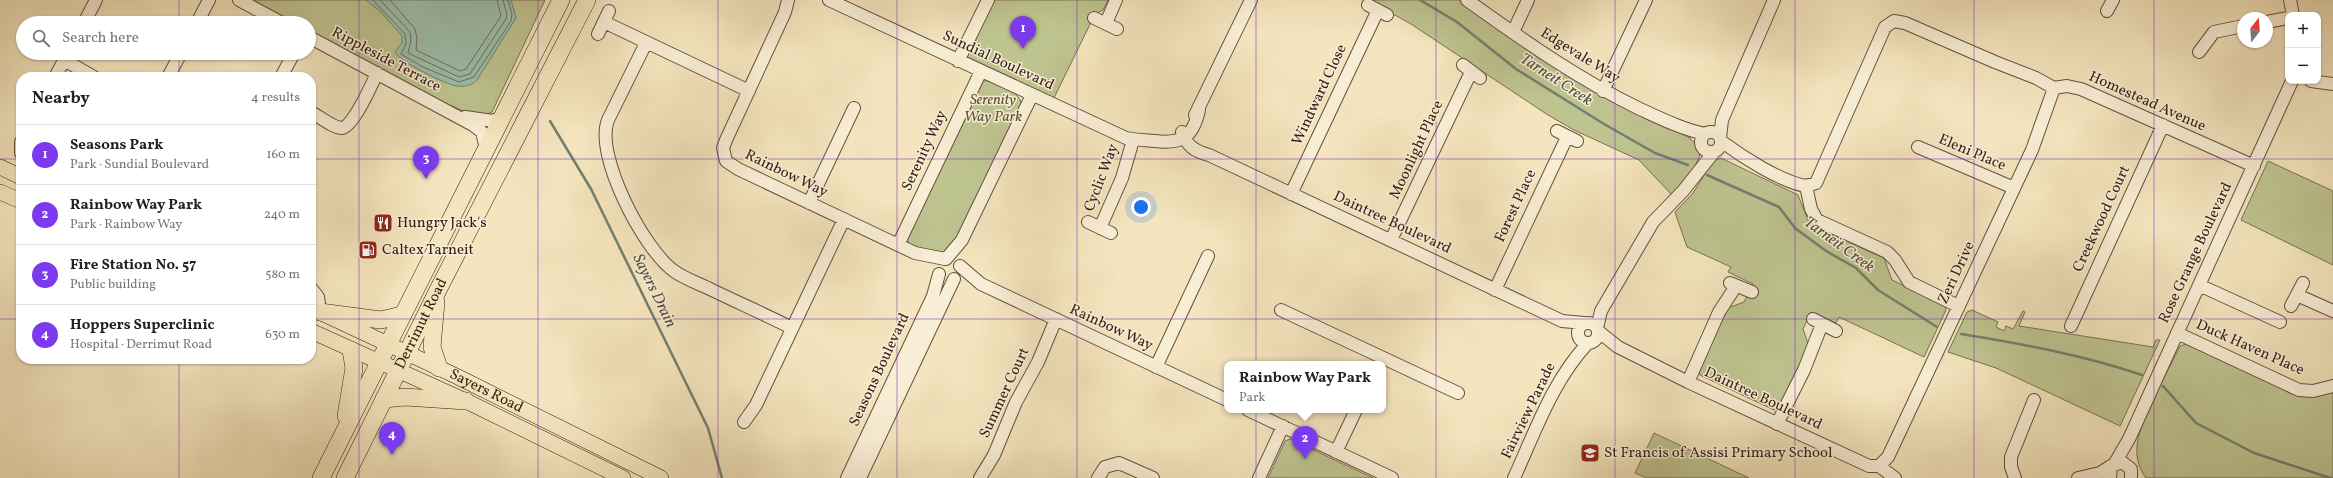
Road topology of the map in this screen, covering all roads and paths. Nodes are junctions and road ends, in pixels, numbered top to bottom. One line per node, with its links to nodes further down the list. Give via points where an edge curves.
1 (96, 0): 22 (street)
2 (209, 0): 23 (street)
3 (238, 0): 24 (street)
4 (561, 0): 59 (highway, Derrimut Road)
5 (587, 0): 92 (highway, Derrimut Road)
6 (796, 0): 17 (street, Rainbow Way)
7 (829, 0): 41 (street, Sundial Boulevard)
8 (988, 0): 41 (street)
9 (1116, 0): 29 (street)
10 (1251, 0): 61 (street)
11 (1467, 0): 32 (street, Edgevale Way)
12 (1528, 0): 32 (street)
13 (1646, 0): 54 (street)
14 (1774, 0): 64 (street, Fairview Parade)
15 (2113, 0): 20 (street)
16 (2290, 0): 21 (street)
17 (787, 6): 53 (street, Rainbow Way)
18 (1377, 10): 73 (street, Windward Close)
19 (609, 11): 28 (street)
20 (2107, 11)
21 (2292, 12)
22 (88, 16)
23 (201, 16)
24 (269, 16)
25 (1094, 18): 29 (street)
26 (2285, 19): 27 (street)
27 (2273, 21)
28 (604, 22): 33 (street); 35 (street)
29 (1106, 23): 31 (street)
30 (2237, 27): 36 (street, via 2214,32)
31 (1117, 29)
32 (1513, 32): 54 (street, Edgevale Way)
33 (598, 34)
34 (316, 41): 48 (street, Rippleside Terrace)
35 (646, 43): 53 (street); 108 (street, via 605,131 614,178 635,221 646,240 674,272)
36 (2199, 52)
37 (64, 60): 43 (street)
38 (70, 60): 44 (street)
39 (177, 60): 45 (street)
40 (290, 60): 46 (street)
41 (958, 61): 42 (street, Sundial Boulevard)
42 (981, 71): 55 (street, Sundial Boulevard); 82 (street, Serenity Way)
43 (58, 72)
44 (87, 72)
45 (171, 72)
46 (284, 72)
47 (1471, 72): 81 (street, Moonlight Place)
48 (377, 74): 57 (street, Rippleside Terrace); 58 (street, via 353,120 346,126 340,127)
49 (2321, 82): 51 (street)
50 (2291, 84): 67 (street, Rose Grange Boulevard)
51 (2333, 84)
52 (2054, 88): 60 (street, Homestead Avenue, via 2067,86 2081,89); 70 (street, via 1905,23 1894,21 1884,27 1816,183); 71 (street, Zeri Drive, via 2044,120)
53 (749, 91): 75 (street, Rainbow Way, via 724,144 723,153 726,161)
54 (1603, 92): 64 (street, Edgevale Way)
55 (1032, 95): 63 (street, Sundial Boulevard, via 1115,135); 80 (street)
56 (854, 108): 75 (street)
57 (449, 112): 59 (street, Rippleside Terrace, via 488,122); 66 (street, Rippleside Terrace, via 482,132)
58 (316, 115)
59 (503, 116): 66 (highway, Derrimut Road)
60 (2163, 125): 67 (street, Homestead Avenue); 107 (street, Creekwood Court)
61 (1185, 136): 63 (street, Sundial Boulevard, via 1156,141); 73 (street, Daintree Boulevard, via 1194,150)
62 (1567, 136): 93 (street, Forest Place)
63 (1133, 140): 78 (street, Cyclic Way, via 1122,178)
64 (1711, 143): 70 (street, Edgevale Way, via 1796,184); 111 (street, Fairview Parade, via 1699,168 1683,191 1653,222)
65 (1918, 147): 71 (street, Eleni Place)
66 (486, 149): 104 (highway, Derrimut Road)
67 (2254, 166): 91 (street, Rose Grange Boulevard)
68 (0, 167): 69 (main road)
69 (16, 175)
70 (1806, 186): 98 (street, via 1811,209 1817,220 1887,252 1909,282)
71 (2014, 188): 98 (street, Zeri Drive)
72 (0, 192): 74 (main road)
73 (1291, 194): 81 (street, Daintree Boulevard)
74 (16, 199)
75 (809, 203): 76 (street, Rainbow Way)
76 (844, 219): 82 (street, Rainbow Way); 108 (street)
77 (1088, 222): 78 (street, Cyclic Way)
78 (1100, 228): 79 (street, Cyclic Way)
79 (1111, 233)
80 (962, 240): 85 (street); 86 (street)
81 (1391, 240): 93 (street, Daintree Boulevard)
82 (898, 245): 83 (street, Rainbow Way)
83 (915, 253): 85 (street, Rainbow Way); 87 (street, Rainbow Way)
84 (1208, 256): 119 (street)
85 (946, 259): 86 (street, via 952,258); 87 (street, via 940,263)
86 (960, 265): 88 (street, via 960,272); 90 (street, Rainbow Way)
87 (939, 272): 88 (street, via 944,279); 146 (street, Seasons Boulevard, via 937,288)
88 (954, 279): 90 (street, Rainbow Way); 147 (street, Seasons Boulevard)
89 (2303, 283): 96 (street)
90 (981, 284): 105 (street, Rainbow Way)
91 (2199, 285): 106 (street); 112 (street, Rose Grange Boulevard)
92 (438, 290): 115 (highway, Derrimut Road); 120 (highway, via 432,347)
93 (1495, 290): 111 (street, Daintree Boulevard)
94 (1752, 292): 122 (street, via 1733,284)
95 (316, 294): 97 (street)
96 (2297, 295): 99 (street); 103 (street)
97 (316, 306)
98 (1958, 306): 139 (street, Zeri Drive, via 1888,457)
99 (2291, 306)
100 (316, 310): 104 (highway, via 381,320)
101 (316, 310): 113 (main road, Sayers Road)
102 (1280, 310): 116 (street)
103 (2333, 312)
104 (402, 315): 113 (highway, Derrimut Road)
105 (1056, 319): 119 (street, Rainbow Way); 148 (street, Summer Court, via 1038,362 1011,412 996,451)
106 (2280, 322)
107 (2071, 326)
108 (792, 328): 131 (street, via 756,405)
109 (1836, 331): 132 (street, via 1817,321 1804,370)
110 (316, 333): 114 (main road, Sayers Road)
111 (1588, 333): 122 (street, Daintree Boulevard); 153 (street, Fairview Parade, via 1559,381)
112 (2177, 333): 123 (street, Duck Haven Place, via 2299,390 2313,391); 135 (street, Rose Grange Boulevard)
113 (387, 344): 115 (main road, Sayers Road); 117 (highway, Derrimut Road)
114 (351, 350): 117 (main road, Sayers Road); 134 (highway, via 354,368)
115 (407, 353): 120 (main road, Sayers Road); 121 (highway, Derrimut Road)
116 (1379, 361)
117 (379, 362): 121 (main road, Sayers Road); 134 (highway, Derrimut Road)
118 (1386, 364): 124 (street)
119 (1156, 367): 126 (street, Rainbow Way)
120 (439, 368): 136 (main road, Sayers Road)
121 (398, 371): 125 (highway, Derrimut Road); 127 (main road, Sayers Road)
122 (1688, 382): 132 (street, Daintree Boulevard)
123 (2333, 386)
124 (1458, 393)
125 (384, 399): 127 (highway, via 405,396); 143 (highway, Derrimut Road)
126 (1224, 399)
127 (466, 400): 138 (main road, Sayers Road)
128 (2035, 401): 155 (street, via 2011,458)
129 (1255, 413): 133 (street)
130 (1355, 413): 137 (street)
131 (744, 422)
132 (1777, 424): 139 (street, Daintree Boulevard, via 1869,466)
133 (1283, 426): 137 (street); 151 (street)
134 (344, 432): 142 (highway, Derrimut Road)
135 (2129, 439): 140 (street, Rose Grange Boulevard); 141 (street, Rose Grange Boulevard)
136 (593, 443): 138 (main road); 145 (main road, Sayers Road)
137 (1336, 452): 152 (street)
138 (586, 460): 144 (main road, Sayers Road)
139 (1879, 466): 154 (street, Daintree Boulevard)
140 (2112, 469): 141 (street, via 2122,462); 156 (street)
141 (2132, 474)
142 (321, 478)
143 (346, 478)
144 (623, 478)
145 (661, 478)
146 (847, 478)
147 (860, 478)
148 (980, 478)
149 (1098, 478): 150 (street, via 1105,467 1119,464)
150 (1153, 478)
151 (1258, 478)
152 (1392, 478)
153 (1514, 478)
154 (1895, 478)
155 (2015, 478)
156 (2078, 478)

